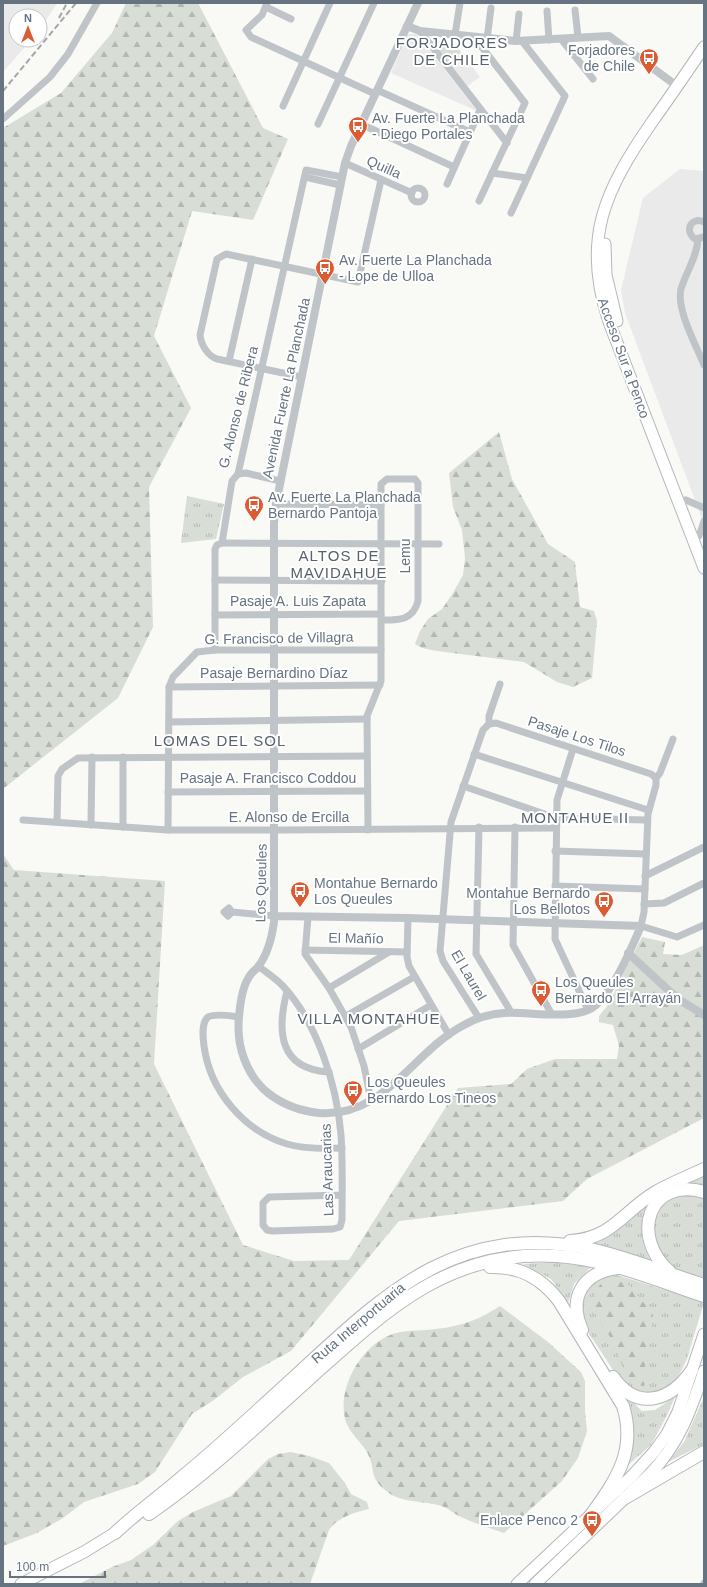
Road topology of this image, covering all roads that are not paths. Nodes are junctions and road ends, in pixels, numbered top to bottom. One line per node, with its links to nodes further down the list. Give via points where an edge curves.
1 (97, 3): 30 (street, via 64,60 50,77)
2 (330, 3): 22 (street)
3 (374, 3): 24 (street)
4 (416, 3): 12 (street, Avenida Fuerte La Planchada)
5 (460, 3): 14 (street)
6 (266, 5): 11 (street); 22 (street, via 262,14 246,30 251,36)
7 (491, 8): 17 (street)
8 (575, 10): 16 (street)
9 (547, 11): 19 (street)
10 (519, 14): 20 (street)
11 (291, 19)
12 (407, 26): 13 (street); 27 (street, Avenida Fuerte La Planchada)
13 (420, 31): 14 (street); 29 (street)
14 (455, 35): 15 (street)
15 (474, 37): 17 (street); 34 (street, via 526,103)
16 (578, 37): 18 (street); 26 (street, via 611,36)
17 (488, 38): 20 (street)
18 (561, 39): 19 (street); 25 (street)
19 (549, 40): 20 (street)
20 (519, 41): 39 (street, via 565,96)
21 (704, 47): 26 (main road, Acceso Sur a Penco)
22 (304, 61): 24 (street); 28 (street)
23 (704, 61): 57 (main road, Acceso Sur a Penco, via 651,136 621,185 608,222 604,253 607,286 616,318)
24 (339, 78): 27 (street); 31 (street)
25 (592, 79)
26 (677, 86): 69 (main road, Acceso Sur a Penco, via 633,150 612,187 600,222 597,267 601,298 609,322)
27 (376, 92): 32 (street, Avenida Fuerte La Planchada); 33 (street)
28 (283, 106)
29 (480, 110): 33 (street); 34 (street)
30 (3, 119)
31 (318, 124)
32 (361, 124): 35 (street, Avenida Fuerte La Planchada); 36 (street)
33 (470, 132): 36 (street)
34 (506, 143): 37 (street)
35 (345, 163): 40 (street, Quilla); 41 (street, Avenida Fuerte La Planchada)
36 (454, 168): 42 (street)
37 (492, 173): 39 (street); 44 (street)
38 (305, 177): 41 (street); 41 (street, G. Alonso de Ribera, via 306,170); 49 (street, G. Alonso de Ribera)
39 (527, 178): 45 (street)
40 (381, 180): 43 (street, Quilla); 50 (street, via 358,282)
41 (341, 181): 50 (street, Avenida Fuerte La Planchada)
42 (447, 184)
43 (412, 193)
44 (480, 201)
45 (510, 213)
46 (704, 222): 47 (street, via 696,221 690,225 691,236)
47 (701, 238): 52 (street, via 682,286 680,298)
48 (252, 259): 49 (street); 51 (street); 51 (street, via 226,254 216,262 200,337 211,355)
49 (285, 267): 50 (street); 53 (street, G. Alonso de Ribera)
50 (322, 274): 54 (street, Avenida Fuerte La Planchada)
51 (229, 361): 53 (street)
52 (704, 365)
53 (262, 368): 54 (street); 55 (street, G. Alonso de Ribera)
54 (302, 377): 56 (street, Avenida Fuerte La Planchada)
55 (238, 474): 56 (street, via 246,473); 63 (street, G. Alonso de Ribera, via 232,481)
56 (280, 481): 58 (street, Avenida Fuerte La Planchada)
57 (686, 500): 60 (street); 62 (main road, Acceso Sur a Penco)
58 (276, 504): 59 (street); 64 (street, Avenida Fuerte La Planchada)
59 (381, 505): 65 (street); 66 (street, Lemu, via 381,484 387,479 418,481)
60 (704, 508)
61 (704, 521): 62 (street)
62 (699, 536): 68 (main road, Acceso Sur a Penco)
63 (222, 543): 64 (street); 70 (street, G. Alonso de Ribera, via 215,549)
64 (274, 543): 65 (street); 71 (street, Avenida Fuerte La Planchada)
65 (381, 543): 66 (street); 72 (street)
66 (418, 543): 67 (street); 75 (street, Lemu, via 417,604 402,620)
67 (439, 544)
68 (704, 548)
69 (704, 568)
70 (215, 580): 71 (street); 73 (street, G. Alonso de Ribera)
71 (275, 580): 72 (street); 74 (street, Avenida Fuerte La Planchada)
72 (382, 581): 75 (street)
73 (215, 615): 74 (street, Pasaje A. Luis Zapata); 76 (street, G. Alonso de Ribera)
74 (275, 615): 75 (street, Pasaje A. Luis Zapata); 77 (street, Avenida Fuerte La Planchada)
75 (381, 617): 78 (street)
76 (215, 650): 77 (street, G. Francisco de Villagra); 82 (street, G. Francisco de Villagra, via 197,652 173,677)
77 (274, 650): 78 (street, G. Francisco de Villagra); 81 (street, Avenida Fuerte La Planchada)
78 (381, 650): 80 (street)
79 (500, 684): 86 (street, El Laurel)
80 (380, 685): 81 (street, Pasaje Bernardino Díaz); 83 (street, via 368,710)
81 (274, 686): 82 (street, Pasaje Bernardino Díaz); 84 (street, Avenida Fuerte La Planchada)
82 (169, 687): 85 (street)
83 (367, 719): 84 (street); 91 (street)
84 (275, 721): 85 (street); 90 (street, Avenida Fuerte La Planchada)
85 (168, 722): 94 (street)
86 (488, 724): 88 (street, Pasaje Los Tilos, via 496,724); 89 (street, El Laurel)
87 (673, 739): 95 (street)
88 (573, 748): 95 (street, Pasaje Los Tilos, via 651,774); 96 (street)
89 (474, 754): 96 (street); 97 (street, El Laurel)
90 (275, 756): 91 (street); 94 (street); 98 (street, Avenida Fuerte La Planchada)
91 (367, 756): 99 (street)
92 (92, 757): 93 (street); 105 (street, via 75,758 60,771); 106 (street)
93 (123, 757): 94 (street); 107 (street)
94 (168, 757): 100 (street)
95 (656, 778): 101 (street)
96 (562, 782): 101 (street); 102 (street)
97 (463, 786): 102 (street); 110 (street, El Laurel)
98 (275, 791): 99 (street, Pasaje A. Francisco Coddou); 100 (street, Pasaje A. Francisco Coddou); 113 (street, Avenida Fuerte La Planchada)
99 (367, 791): 114 (street)
100 (168, 792): 112 (street)
101 (648, 810): 104 (street)
102 (556, 818): 104 (street); 111 (street)
103 (23, 820): 105 (street, E. Alonso de Ercilla)
104 (647, 820): 117 (street)
105 (57, 822): 106 (street, E. Alonso de Ercilla)
106 (91, 825): 107 (street, E. Alonso de Ercilla)
107 (123, 827): 112 (street, E. Alonso de Ercilla)
108 (479, 827): 109 (street, E. Alonso de Ercilla); 110 (street, E. Alonso de Ercilla); 128 (street)
109 (515, 827): 111 (street, E. Alonso de Ercilla); 129 (street)
110 (450, 828): 114 (street, E. Alonso de Ercilla); 127 (street, El Laurel)
111 (556, 828): 116 (street)
112 (168, 830): 113 (street, E. Alonso de Ercilla)
113 (276, 830): 114 (street, E. Alonso de Ercilla); 124 (street, Los Queules)
114 (368, 830)
115 (704, 847): 118 (street)
116 (556, 851): 117 (street); 120 (street)
117 (646, 854): 118 (street)
118 (645, 876): 121 (street)
119 (704, 883): 122 (street, via 664,903)
120 (555, 886): 121 (street); 130 (street)
121 (645, 889): 122 (street)
122 (644, 904): 131 (street)
123 (232, 912): 124 (street)
124 (274, 916): 125 (street); 137 (street, Los Queules, via 272,937)
125 (308, 917): 126 (street); 133 (street)
126 (408, 918): 127 (street); 135 (street)
127 (444, 919): 128 (street); 148 (street, El Laurel, via 440,951 442,959)
128 (476, 920): 129 (street); 143 (street, via 477,957)
129 (512, 921): 130 (street); 144 (street, via 514,948)
130 (554, 923): 131 (street); 142 (street, via 556,942)
131 (641, 926): 132 (street, via 677,937); 136 (street)
132 (704, 926)
133 (305, 950): 134 (street, El Mañío); 139 (street, via 306,956)
134 (389, 952): 135 (street, El Mañío); 139 (street)
135 (407, 952): 138 (street)
136 (628, 953): 142 (street, via 606,992); 145 (street, via 678,998)
137 (258, 966): 140 (street, Las Araucarias); 147 (street, Los Queules, via 248,977)
138 (414, 976): 141 (street); 146 (street)
139 (329, 988): 146 (street)
140 (287, 991): 151 (street, Las Araucarias, via 309,1026); 151 (street, via 280,1025 286,1049 303,1066 315,1071)
141 (431, 1005): 149 (street); 150 (street)
142 (588, 1010): 144 (street, Los Queules, via 575,1014)
143 (510, 1012): 144 (street, Los Queules); 148 (street, Los Queules)
144 (550, 1013)
145 (704, 1015)
146 (346, 1016): 150 (street)
147 (239, 1017): 153 (street, Los Queules, via 239,1038 244,1059 252,1076 261,1086 278,1099 299,1109); 154 (street, via 212,1016 207,1019 204,1026 208,1064 218,1088 229,1105 253,1128 279,1141 306,1148)
148 (479, 1018): 149 (street, Los Queules)
149 (449, 1035): 152 (street, Los Queules)
150 (358, 1049): 152 (street)
151 (329, 1072): 153 (street, Las Araucarias)
152 (371, 1101): 153 (street, Los Queules)
153 (338, 1113): 154 (street, Las Araucarias)
154 (342, 1148): 157 (street, Las Araucarias)
155 (704, 1169): 158 (highway, via 654,1193 597,1236 579,1241)
156 (704, 1192): 161 (highway, via 687,1189 672,1193 659,1201 650,1214 648,1229 651,1247 661,1263)
157 (342, 1196): 157 (street, Las Araucarias, via 342,1220 340,1227 333,1230 270,1231 263,1225 262,1206 265,1199 271,1196)
158 (545, 1243): 161 (highway, Ruta Interportuaria, via 610,1254); 168 (highway, Ruta Interportuaria, via 511,1245 470,1253 439,1264 405,1283 371,1309 189,1472)
159 (618, 1268): 160 (highway, Ruta Interportuaria, via 571,1258 530,1256 487,1261); 162 (highway, Ruta Interportuaria); 164 (highway, via 600,1272 587,1280 579,1293 576,1308 582,1330 617,1382 633,1396 653,1399 671,1392)
160 (455, 1271): 167 (highway, via 503,1266 524,1271 542,1282 559,1301 619,1399 627,1422 626,1452 614,1481); 168 (highway, Ruta Interportuaria, via 416,1291 383,1314 193,1481 138,1522)
161 (674, 1275): 162 (highway, Ruta Interportuaria)
162 (701, 1289)
163 (704, 1334): 164 (main road)
164 (698, 1370): 166 (main road, via 690,1411 675,1443 658,1466); 167 (main road, via 661,1443 639,1469)
165 (704, 1452): 166 (highway)
166 (625, 1498): 171 (main road)
167 (591, 1515): 170 (main road)
168 (115, 1533): 169 (main road, Ruta Interportuaria, via 77,1556)
169 (21, 1584)
170 (517, 1584)
171 (535, 1584)

